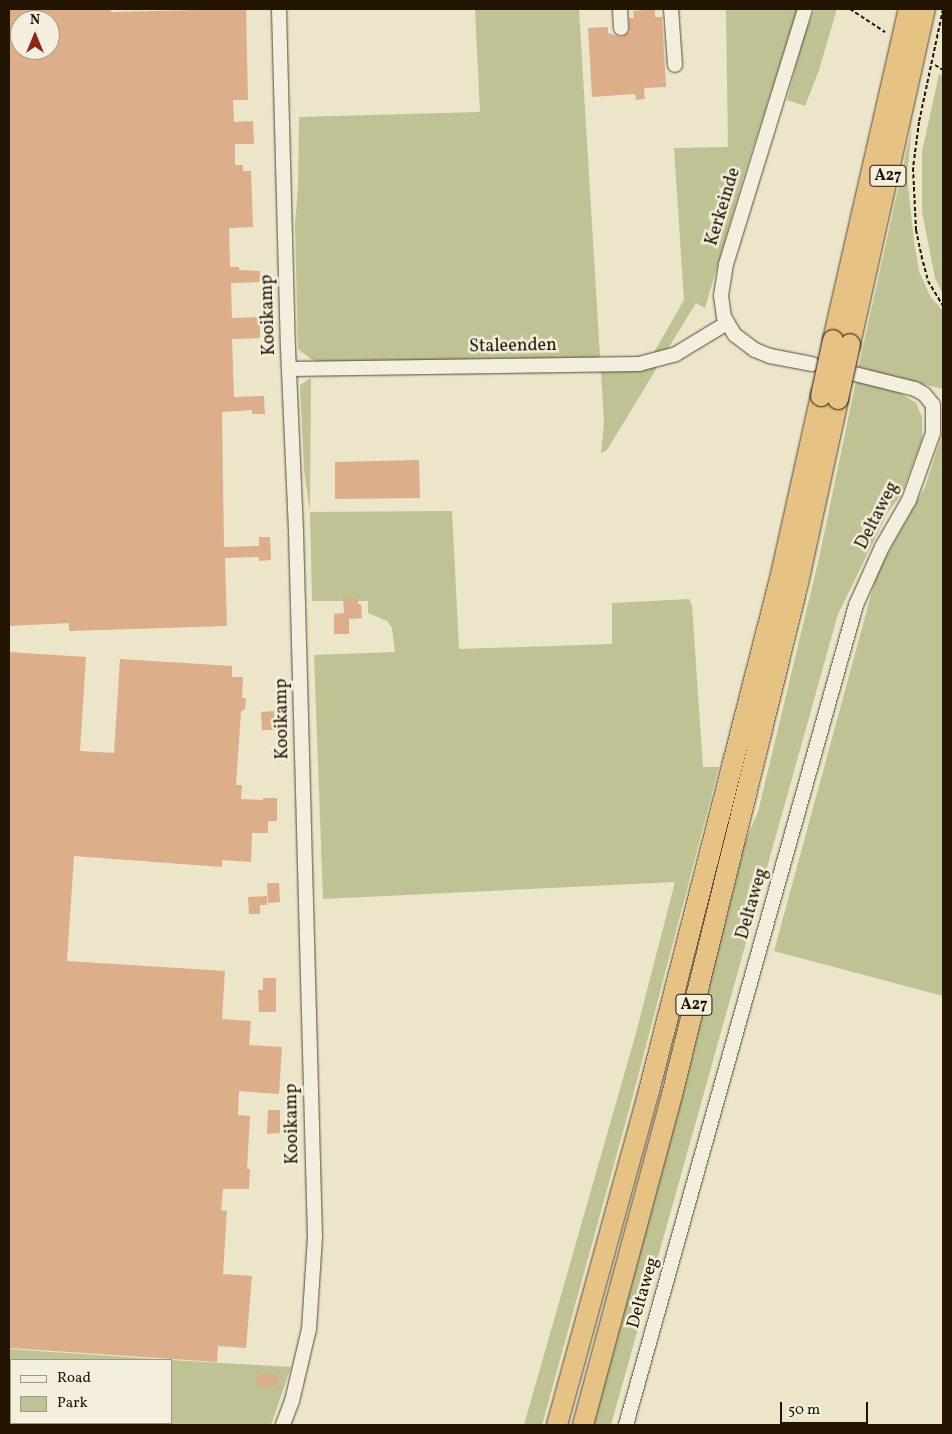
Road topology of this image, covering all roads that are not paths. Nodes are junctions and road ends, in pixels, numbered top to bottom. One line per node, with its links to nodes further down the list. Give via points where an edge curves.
1 (279, 9): 12 (street, Kooikamp)
2 (620, 9): 7 (street)
3 (671, 9): 8 (street)
4 (805, 9): 9 (street, Kerkeinde, via 726,264 721,296)
5 (909, 9): 10 (highway, A27)
6 (924, 9): 10 (highway, A27)
7 (621, 28)
8 (675, 66)
9 (727, 323): 11 (street, Kerkeinde, via 735,335 755,350); 12 (street, Staleenden, via 676,354 639,364)
10 (842, 342): 14 (highway, A27, bridge)
11 (812, 364)
12 (289, 369): 16 (street, Kooikamp, via 315,1237 309,1329)
13 (854, 374): 15 (street, via 915,389)
14 (830, 398): 17 (highway, A27, via 780,579 654,1072); 18 (highway, A27, via 798,583 672,1095)
15 (937, 399): 19 (street, Deltaweg, via 935,422 909,500 882,547 856,605)
16 (283, 1425)
17 (557, 1425)
18 (583, 1425)
19 (626, 1425)

